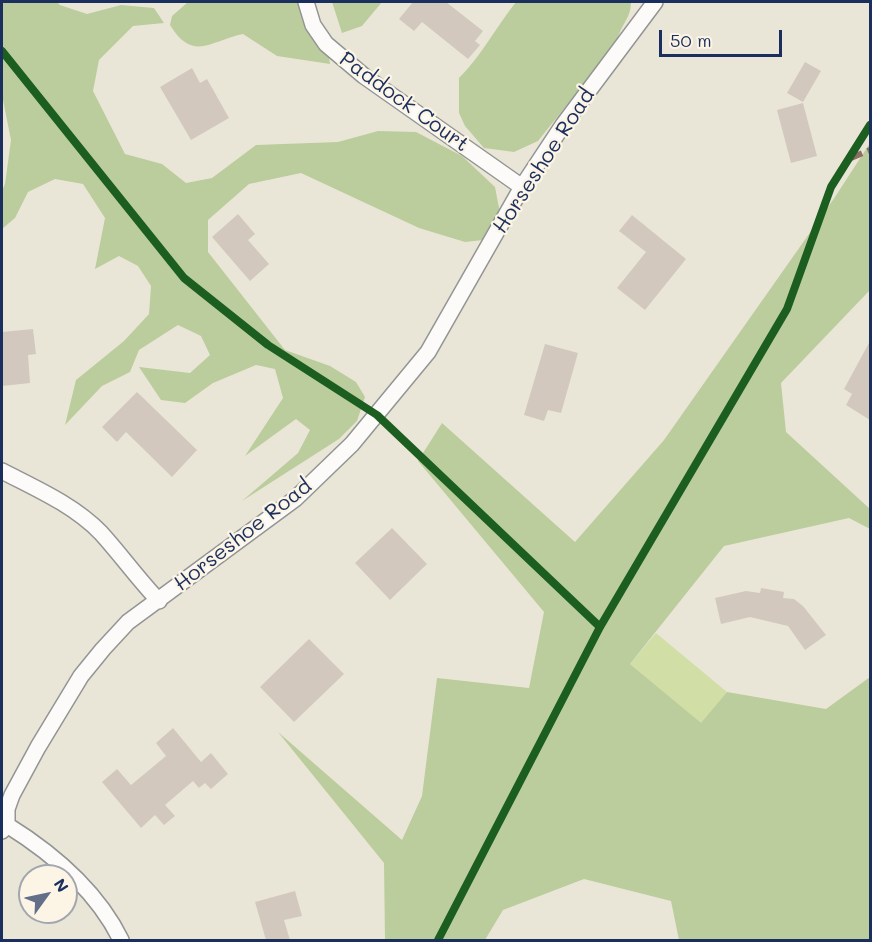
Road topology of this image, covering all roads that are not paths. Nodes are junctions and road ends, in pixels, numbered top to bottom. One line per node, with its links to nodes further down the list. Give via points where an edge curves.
1 (306, 2): 3 (street, Paddock Court, via 313,25 326,44 364,76)
2 (655, 2): 3 (street, Horseshoe Road)
3 (522, 187): 5 (street, Horseshoe Road, via 428,352 383,409 295,499 195,570)
4 (2, 471): 5 (street, via 80,515 100,532)
5 (159, 601): 6 (street, Horseshoe Road, via 128,622 81,676 12,795)
6 (4, 828): 7 (street, via 36,843 74,877)
7 (121, 940)

